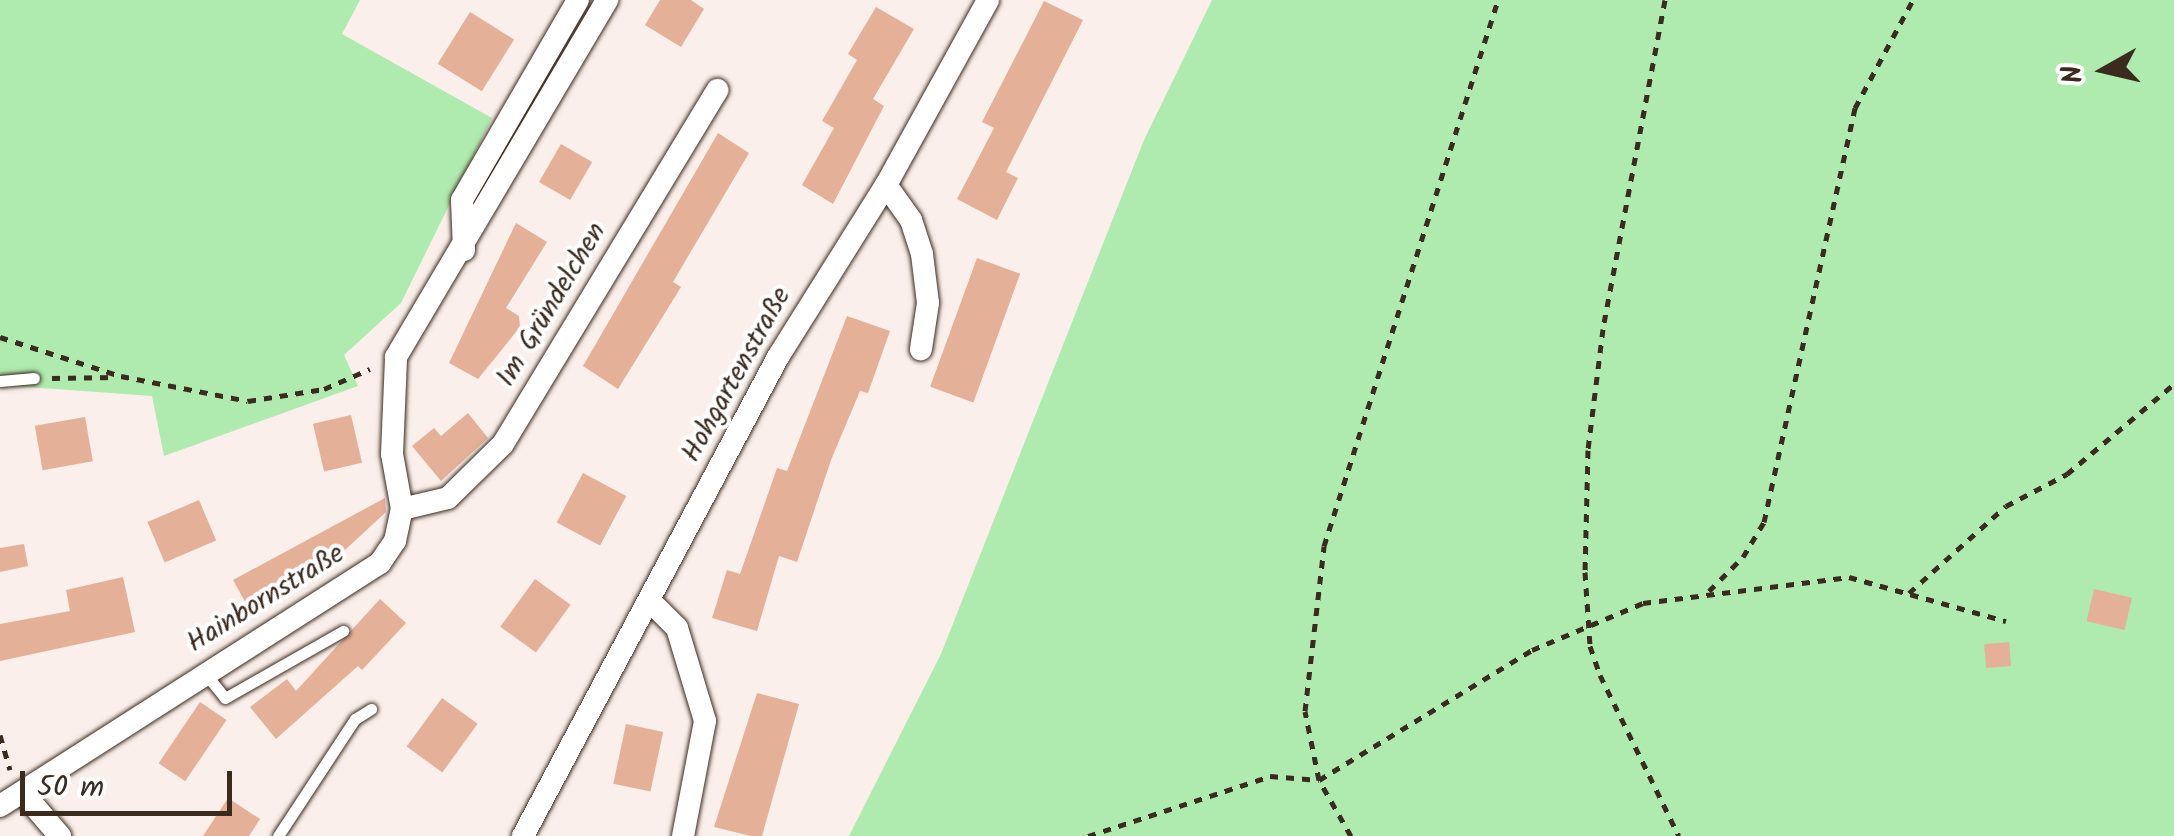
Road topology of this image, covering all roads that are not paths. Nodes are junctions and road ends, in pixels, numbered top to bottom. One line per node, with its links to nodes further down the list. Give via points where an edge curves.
1 (578, 0): 6 (street, via 462,200)
2 (607, 0): 6 (street)
3 (988, 0): 5 (street, Hohgartenstraße)
4 (718, 90): 10 (street, Im Gründelchen, via 503,444 448,498)
5 (886, 185): 7 (street, via 911,220 922,254 928,303); 11 (street, Hohgartenstraße, via 778,357)
6 (464, 250): 10 (street, via 396,357 392,454)
7 (921, 349)
8 (34, 378): 9 (lane)
9 (0, 382)
10 (402, 509): 13 (street, Hainbornstraße, via 395,541 380,563)
11 (650, 601): 19 (street, Hohgartenstraße); 20 (street, via 677,628 705,721)
12 (343, 631): 13 (lane, via 225,698)
13 (204, 672): 15 (street, Hainbornstraße)
14 (371, 709): 18 (lane, via 355,719)
15 (23, 793): 16 (street, Hainbornstraße); 17 (street)
16 (0, 806)
17 (60, 836)
18 (278, 836)
19 (523, 836)
20 (683, 836)

